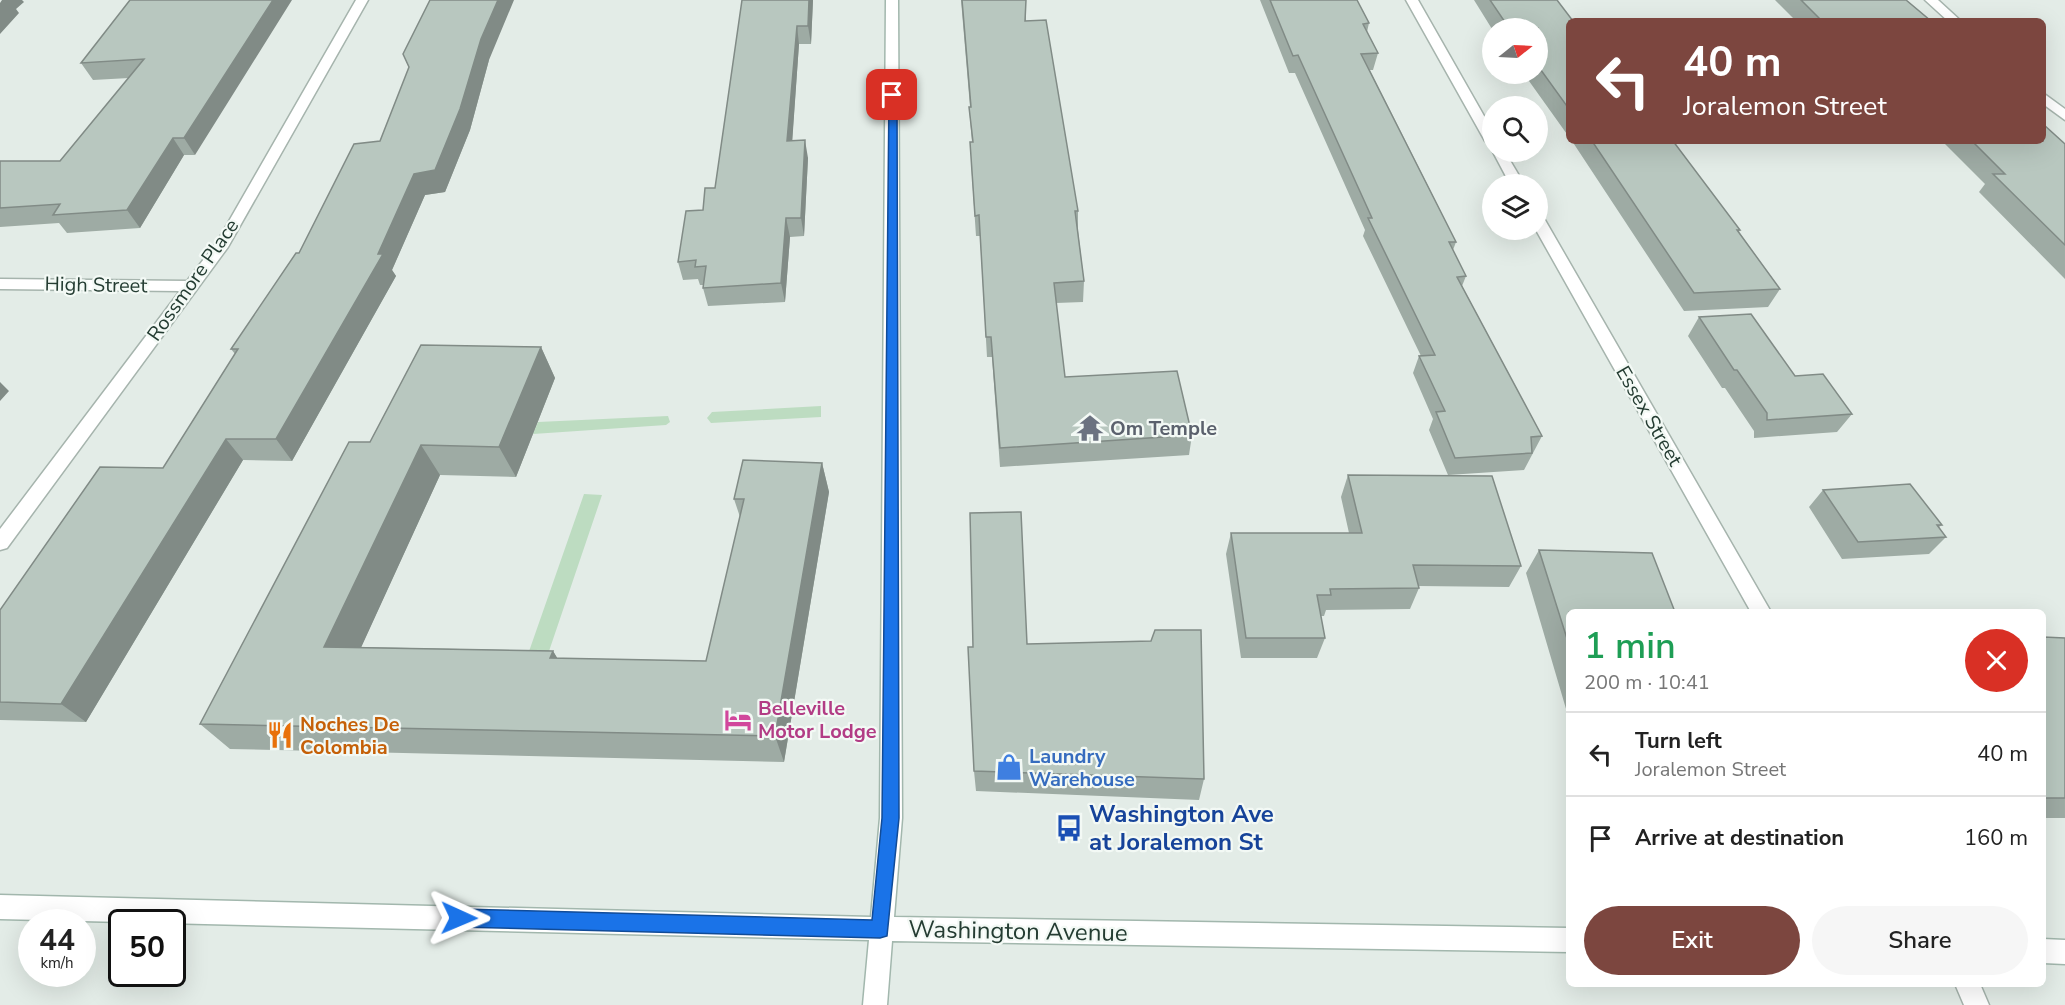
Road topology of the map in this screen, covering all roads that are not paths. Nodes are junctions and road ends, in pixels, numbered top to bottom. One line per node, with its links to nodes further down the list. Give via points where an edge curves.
1 (362, 0): 11 (street, Rossmore Place, via 222,244)
2 (892, 0): 15 (street, via 891,818)
3 (1412, 0): 8 (street)
4 (1931, 0): 5 (street)
5 (1952, 18)
6 (2046, 100): 7 (street)
7 (2065, 116)
8 (1482, 123)
9 (1548, 238): 13 (street, Essex Street)
10 (0, 284): 11 (street, High Street)
11 (192, 285): 12 (street, Rossmore Place)
12 (0, 543)
13 (1759, 609)
14 (0, 907): 15 (street, Washington Avenue)
15 (880, 929): 16 (street, Washington Avenue); 20 (street)
16 (1566, 940)
17 (2046, 951): 18 (street)
18 (2065, 952)
19 (1969, 987): 21 (street)
20 (875, 1005)
21 (1977, 1005)

